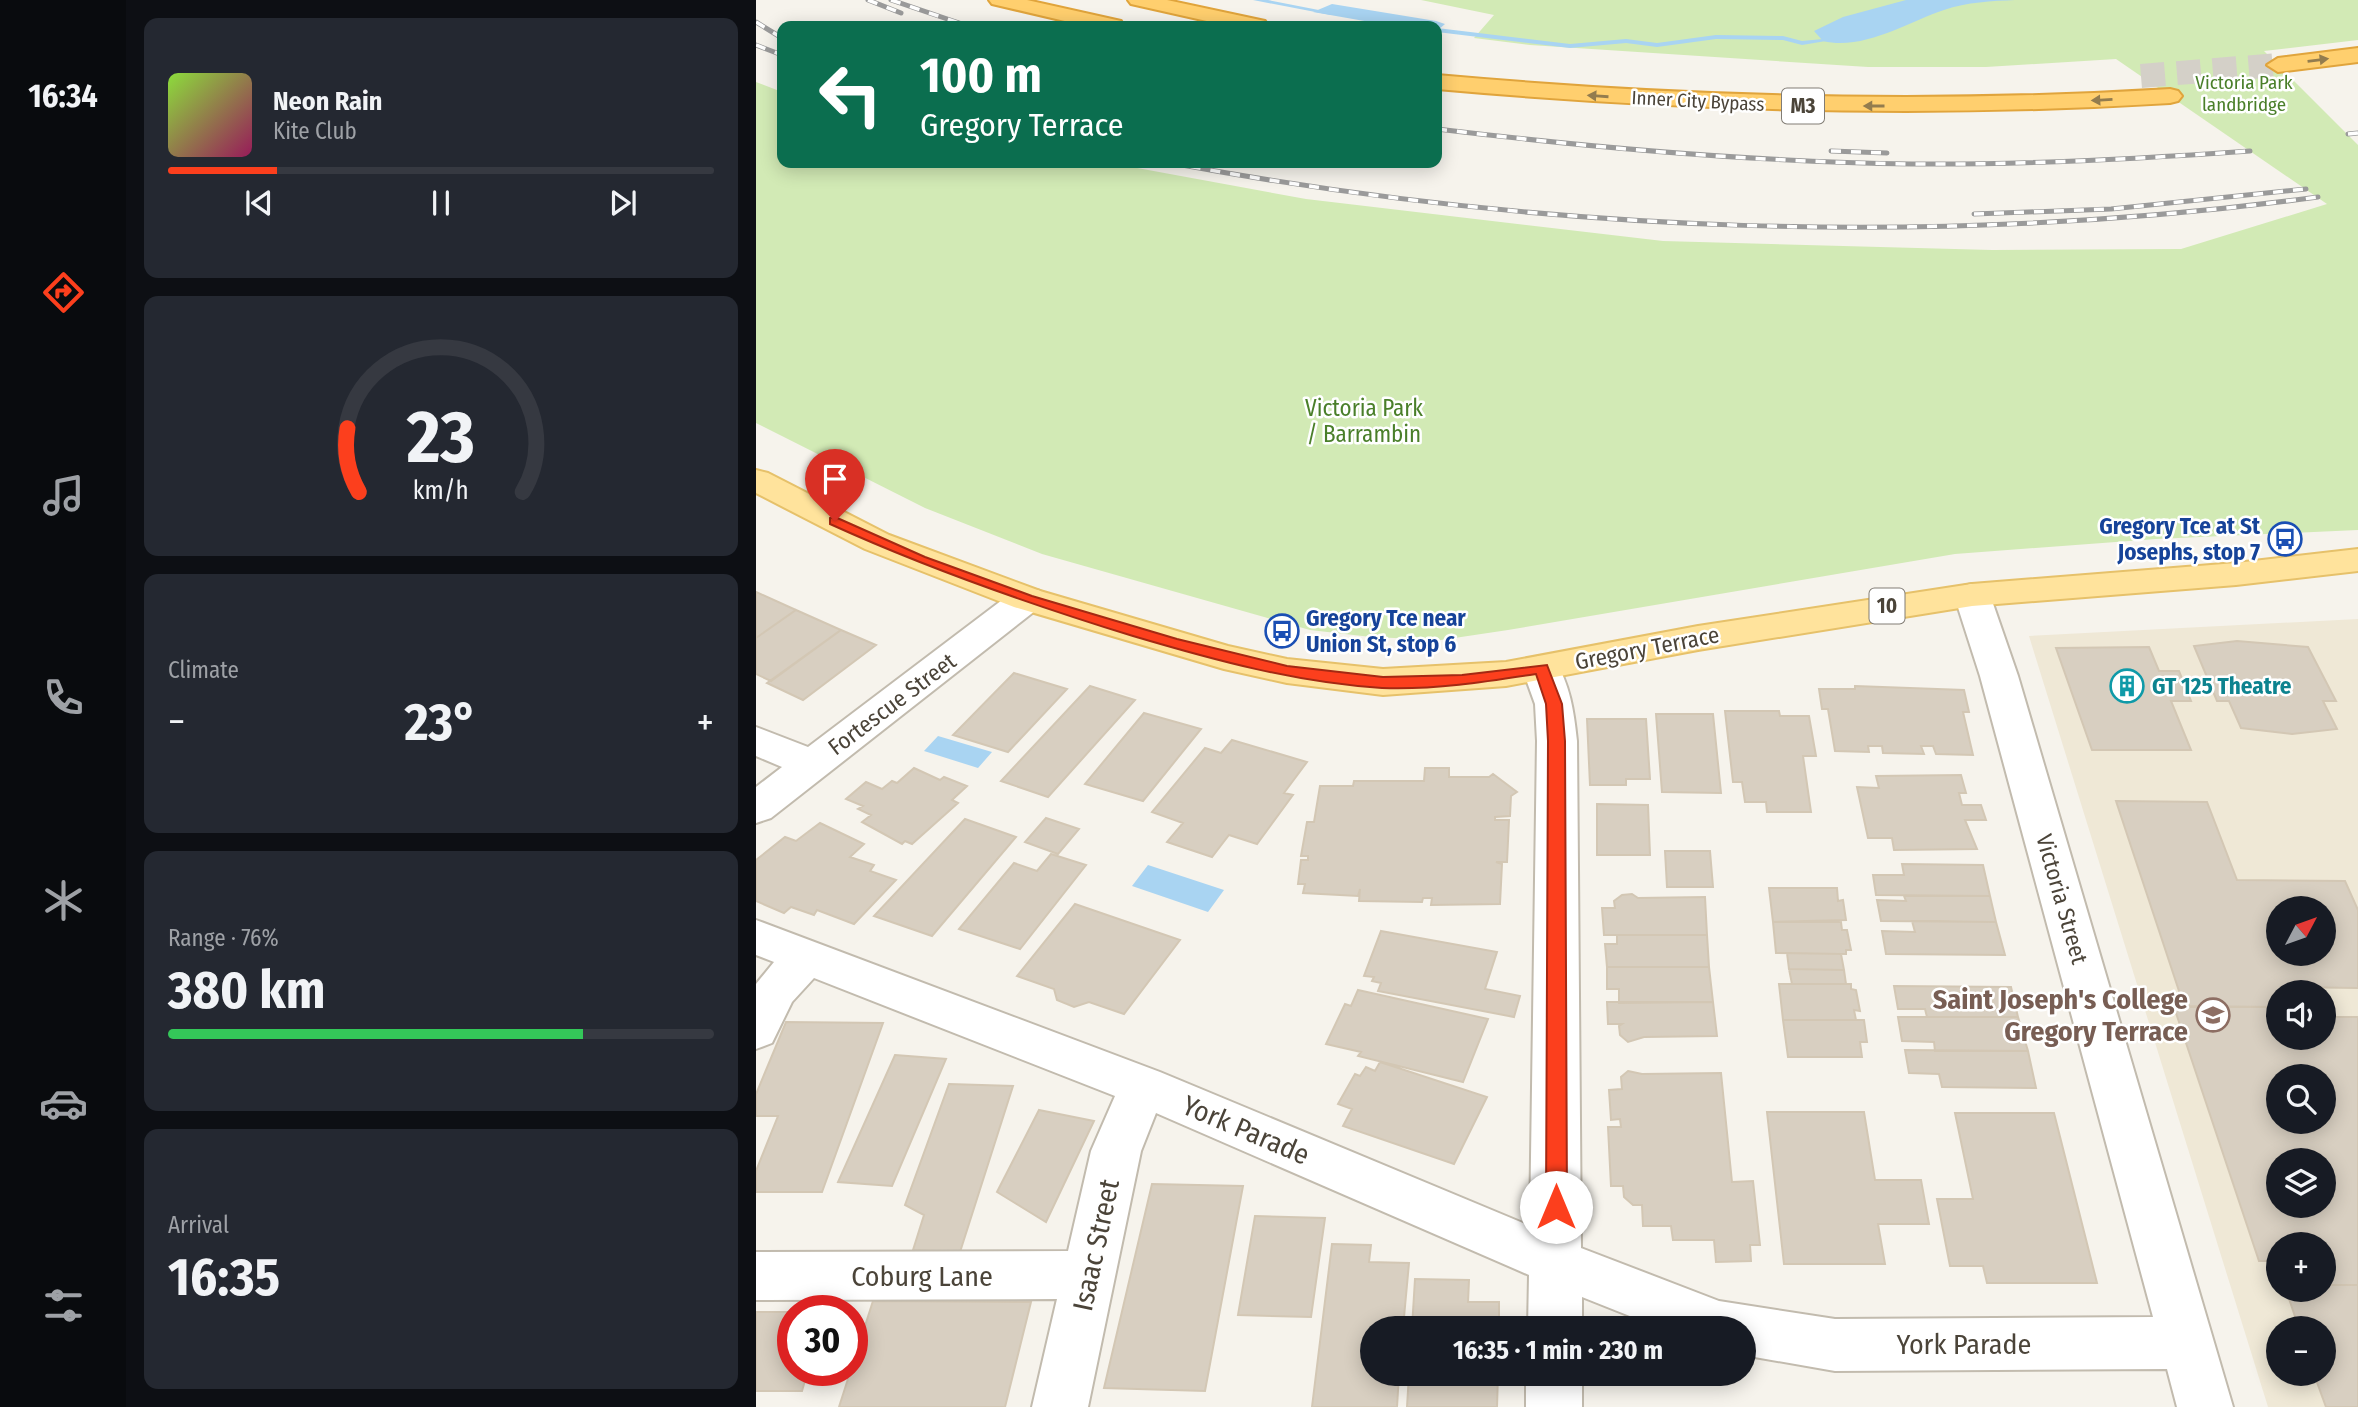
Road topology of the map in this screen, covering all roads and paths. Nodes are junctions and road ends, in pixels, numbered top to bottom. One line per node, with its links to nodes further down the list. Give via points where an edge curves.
1 (999, 0): 4 (highway)
2 (1025, 0): 4 (highway)
3 (1138, 0): 6 (highway)
4 (1057, 13): 5 (highway)
5 (1091, 21)
6 (1234, 21)
7 (2358, 55): 8 (highway, one-way to 7)
8 (2278, 65)
9 (1643, 76): 10 (highway, Inner City Bypass / M3, via 1924,85)
10 (2141, 76)
11 (2358, 78): 13 (highway)
12 (1442, 82): 14 (highway, Inner City Bypass / M3, one-way to 12, via 1955,106 1773,105)
13 (2298, 84)
14 (2170, 96)
15 (756, 481): 20 (main road, Gregory Terrace / 10, via 888,546)
16 (2358, 560): 17 (main road, Gregory Terrace / 10)
17 (2236, 575): 18 (main road, Gregory Terrace / 10); 19 (main road, Gregory Terrace / 10)
18 (2358, 582)
19 (1972, 595): 21 (main road, Gregory Terrace / 10); 35 (street, Victoria Street)
20 (1027, 599): 21 (main road, Gregory Terrace / 10, via 1224,657 1335,679 1427,682); 23 (street, Fortescue Street)
21 (1541, 668): 29 (street, via 1554,704 1557,741)
22 (756, 740): 23 (street)
23 (813, 765): 24 (street, Fortescue Street)
24 (756, 808)
25 (756, 937): 26 (street, York Parade)
26 (805, 958): 27 (street, via 775,991); 28 (street, York Parade)
27 (756, 1030)
28 (1143, 1086): 29 (street, York Parade); 30 (street, Isaac Street, via 1116,1150)
29 (1556, 1262): 32 (street); 33 (street, York Parade)
30 (1089, 1275): 31 (street, Coburg Lane); 37 (street, Isaac Street)
31 (756, 1276)
32 (1555, 1316)
33 (1694, 1316)
34 (1756, 1332): 35 (street, York Parade, via 1835,1345)
35 (2186, 1343): 39 (street, Victoria Street)
36 (1554, 1386): 38 (street)
37 (1060, 1407)
38 (1554, 1407)
39 (2205, 1407)

